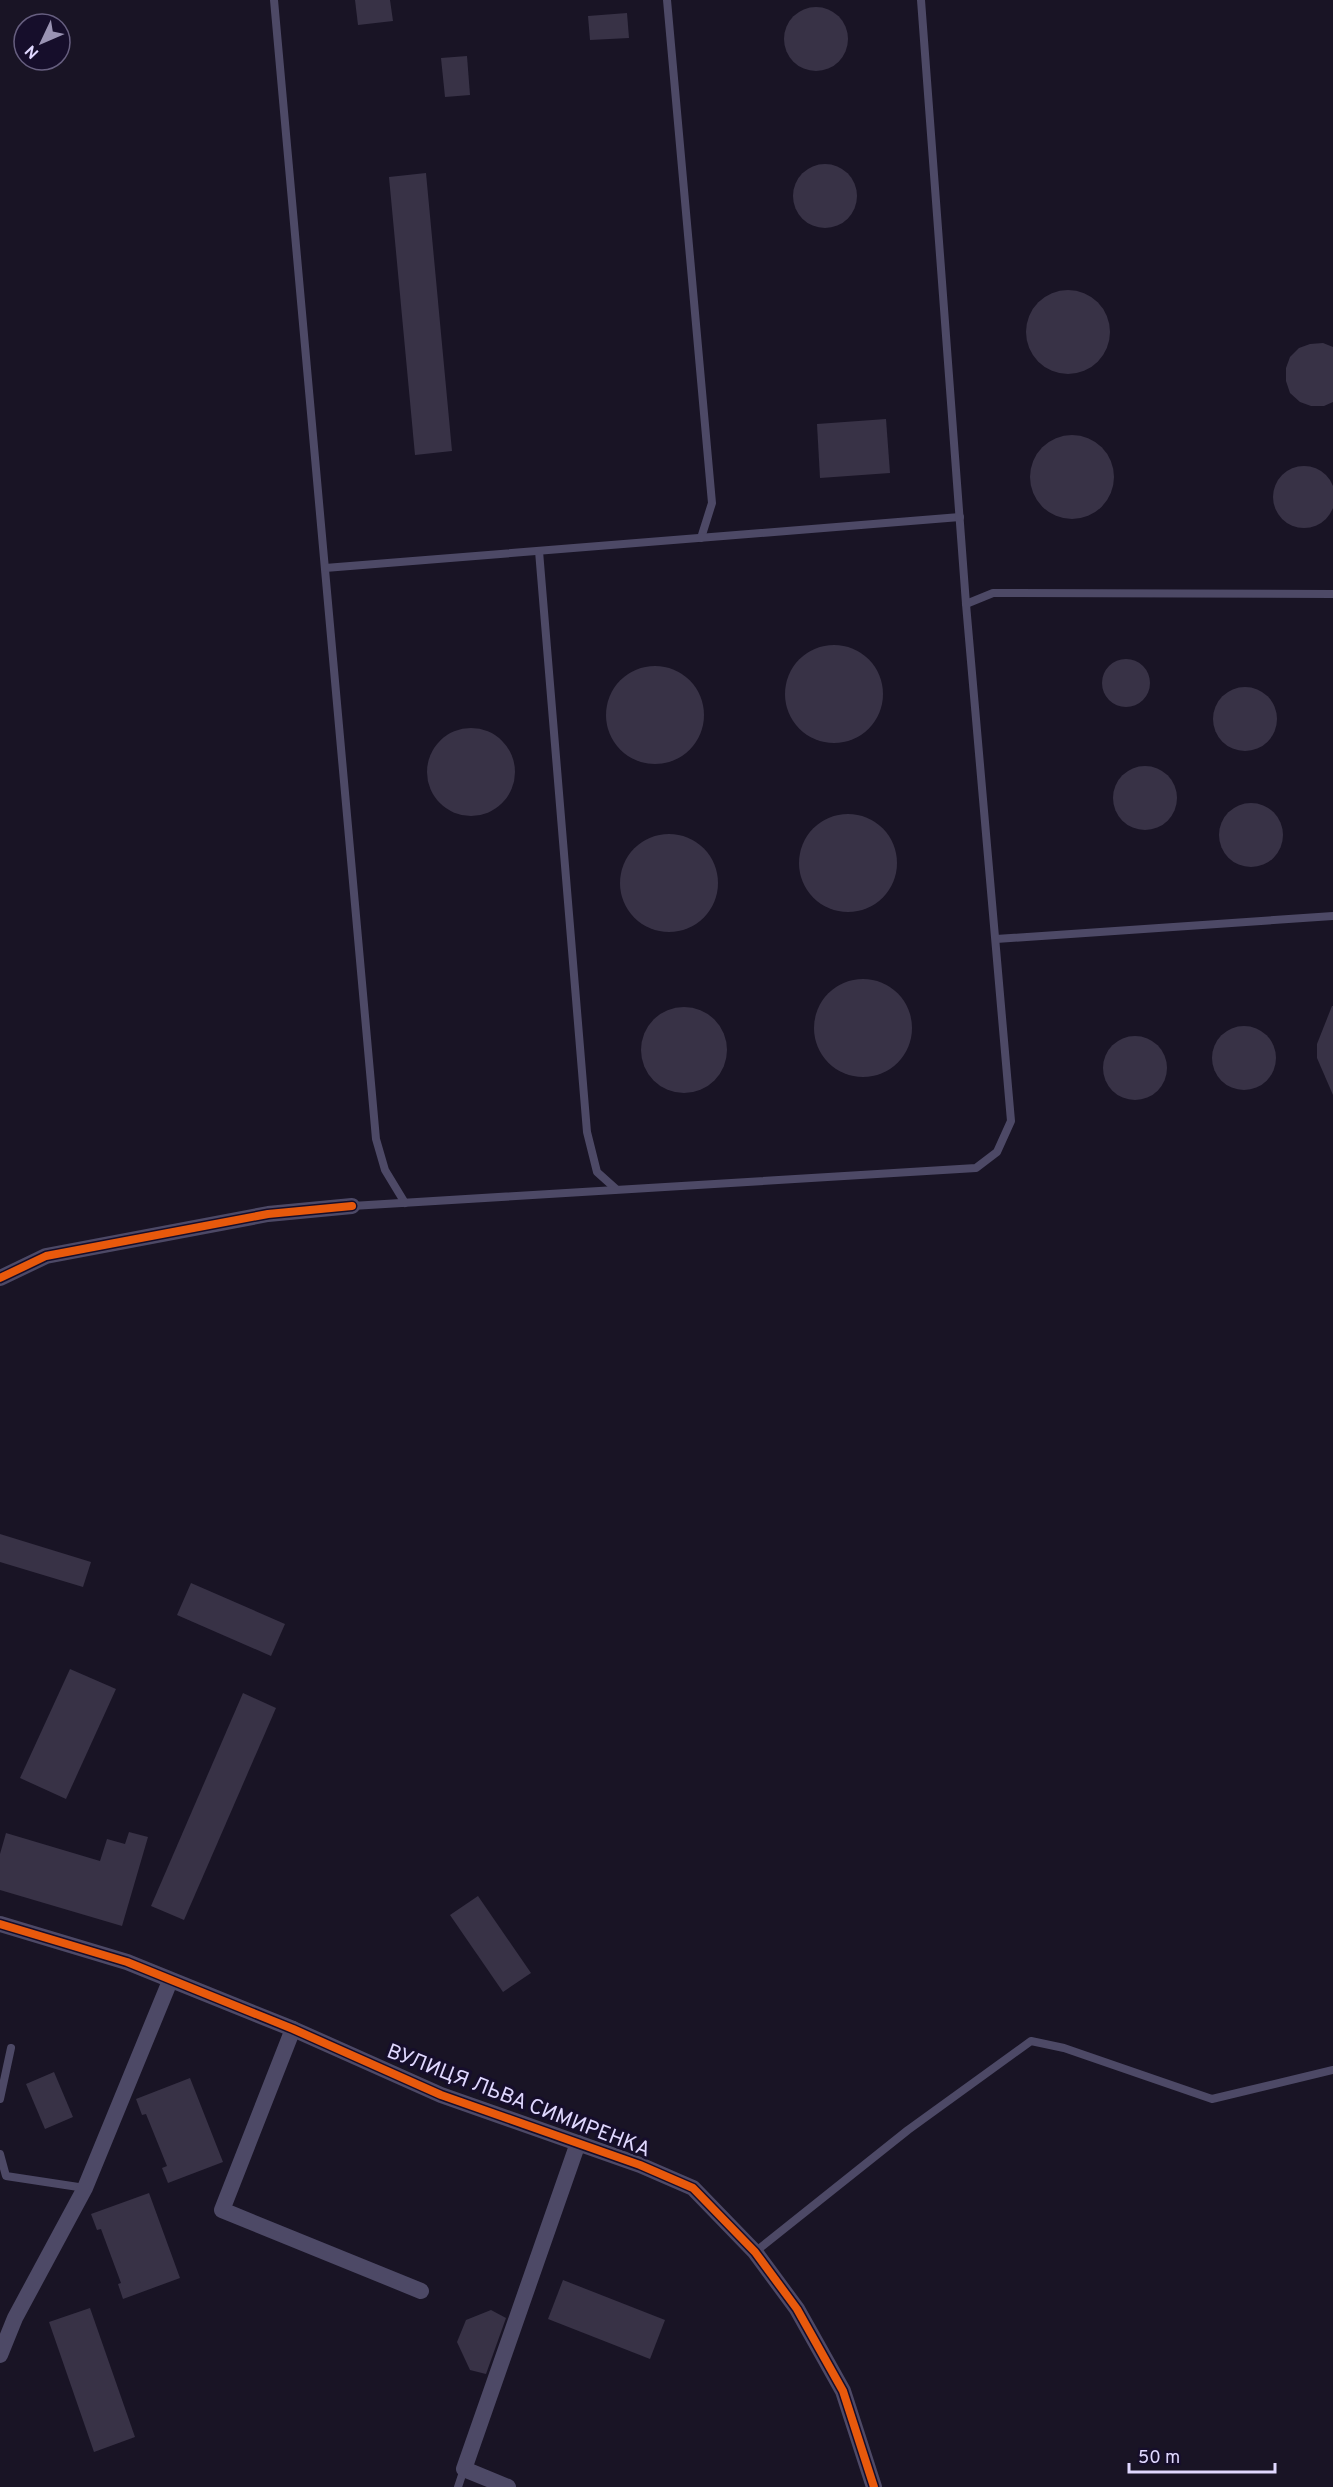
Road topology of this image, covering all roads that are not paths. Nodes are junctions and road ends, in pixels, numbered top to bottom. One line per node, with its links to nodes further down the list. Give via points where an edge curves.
1 (274, 0): 7 (lane)
2 (668, 0): 5 (lane, via 712,502)
3 (921, 0): 4 (lane)
4 (960, 517): 5 (lane); 9 (lane)
5 (700, 538): 6 (lane)
6 (539, 551): 7 (lane); 12 (lane, via 587,1132 597,1172)
7 (325, 568): 13 (lane, via 376,1139 386,1170)
8 (1333, 594): 9 (lane, via 993,593)
9 (966, 604): 11 (lane)
10 (1333, 916): 11 (lane)
11 (996, 939): 12 (lane, via 1011,1120 997,1152 976,1168)
12 (616, 1189): 13 (lane)
13 (405, 1203): 14 (lane)
14 (352, 1206): 15 (street, via 268,1214 46,1256)
15 (0, 1278)
16 (0, 1924): 17 (street, ВУЛИЦЯ ЛЬВА СИМИРЕНКА, via 127,1962)
17 (170, 1981): 18 (street, ВУЛИЦЯ ЛЬВА СИМИРЕНКА); 24 (street)
18 (292, 2029): 22 (street, ВУЛИЦЯ ЛЬВА СИМИРЕНКА, via 441,2095); 26 (street, via 222,2211)
19 (11, 2048): 21 (lane)
20 (1333, 2070): 25 (lane, via 1212,2099 1064,2048 1031,2042 908,2130)
21 (0, 2099)
22 (578, 2143): 25 (street, ВУЛИЦЯ ЛЬВА СИМИРЕНКА, via 640,2164 693,2188); 28 (street)
23 (0, 2154): 24 (lane, via 6,2176)
24 (85, 2188): 27 (street, via 15,2318)
25 (755, 2252): 31 (street, ВУЛИЦЯ ЛЬВА СИМИРЕНКА, via 797,2309 843,2391)
26 (421, 2291)
27 (0, 2355)
28 (464, 2469): 29 (lane); 30 (street)
29 (458, 2487)
30 (508, 2487)
31 (874, 2487)

